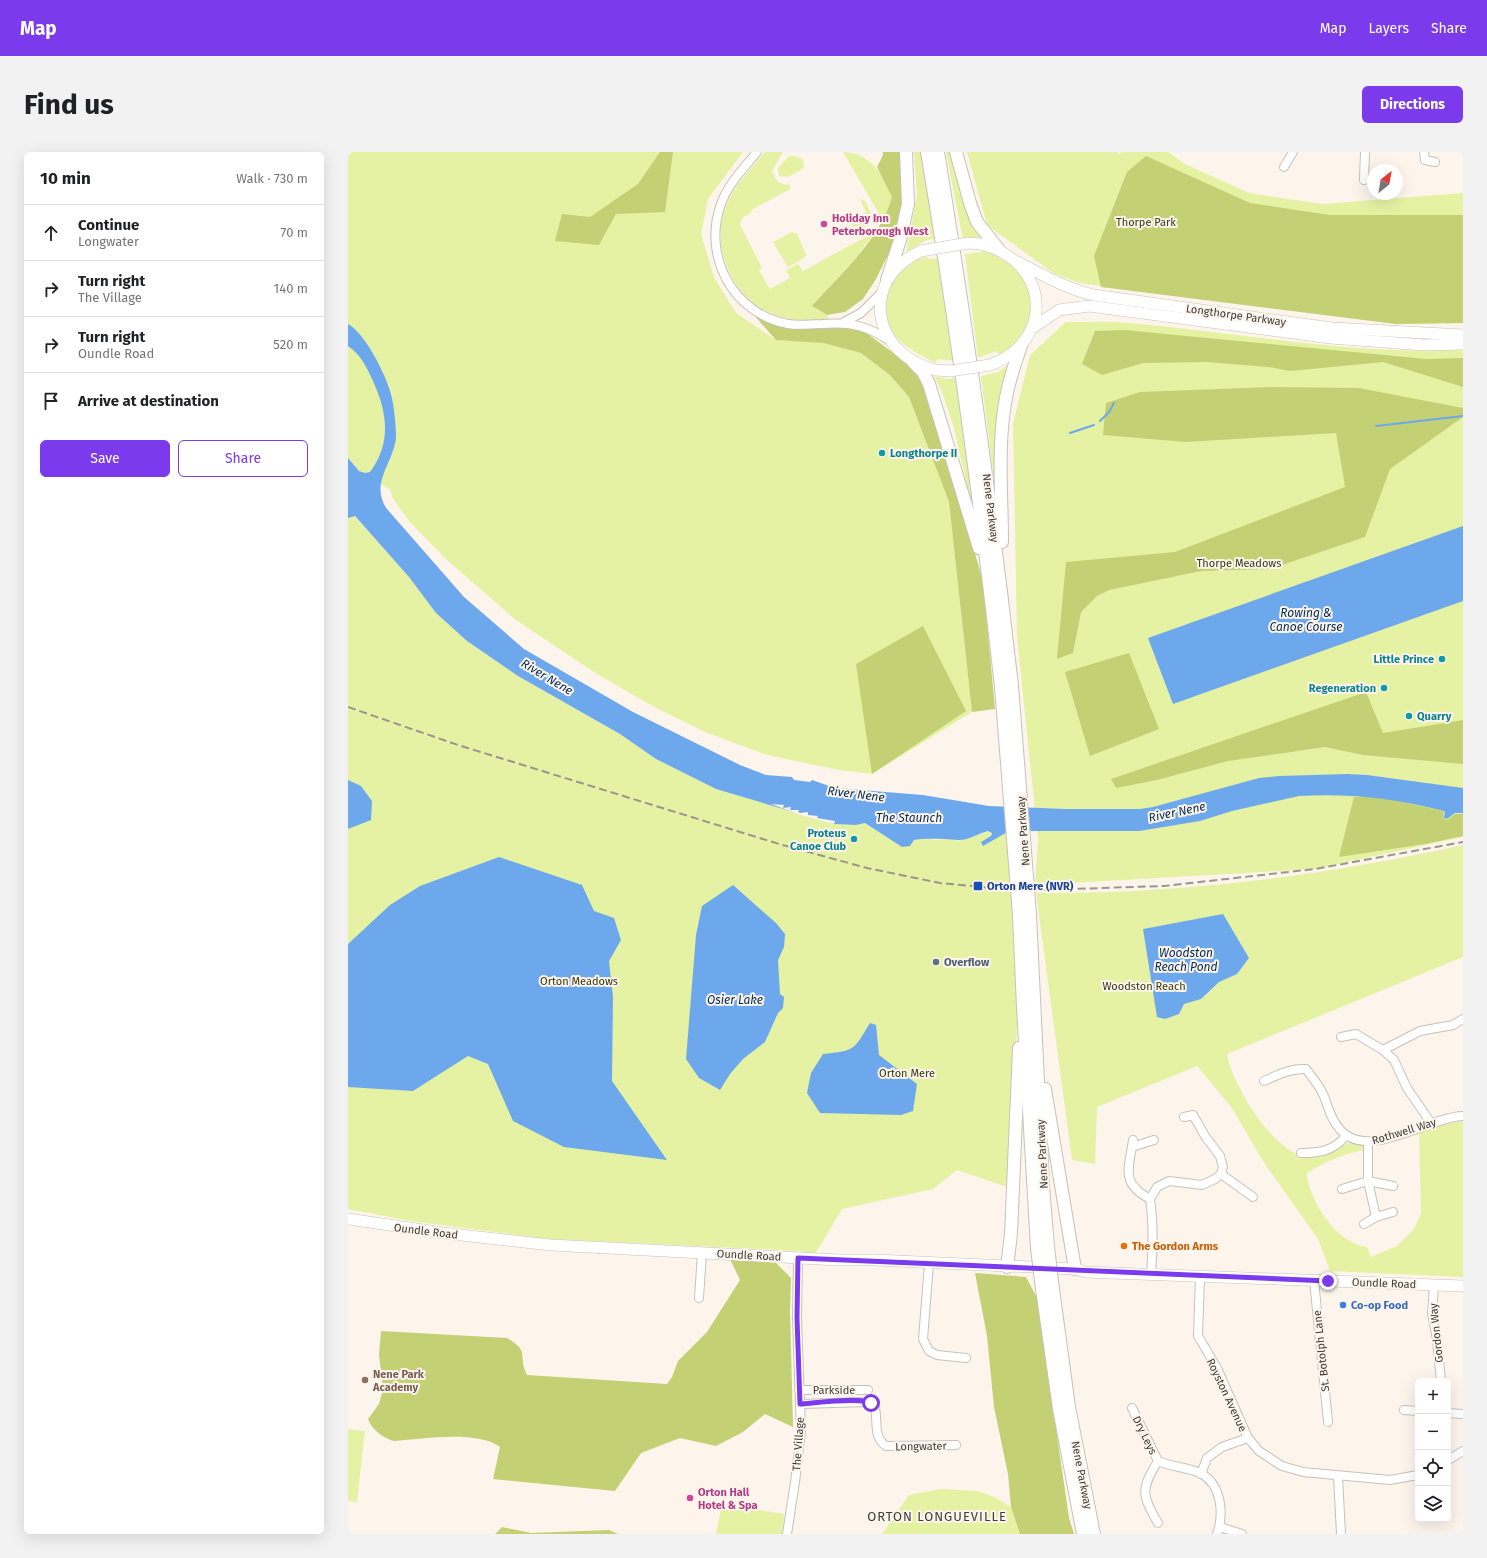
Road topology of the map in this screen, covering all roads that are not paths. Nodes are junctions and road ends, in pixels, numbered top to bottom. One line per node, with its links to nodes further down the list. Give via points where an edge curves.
1 (757, 152): 16 (street, via 727,190 717,213 714,242 716,256 725,279 746,304 763,316 776,321 801,325)
2 (906, 152): 14 (highway, via 906,222)
3 (927, 152): 23 (highway, Nene Parkway, via 953,304)
4 (938, 152): 24 (highway, Nene Parkway, via 961,288)
5 (956, 152): 12 (highway, via 977,222)
6 (1292, 152): 10 (street)
7 (1365, 152): 11 (street)
8 (1424, 152): 9 (street, via 1425,160)
9 (1435, 162)
10 (1284, 167)
11 (1364, 180)
12 (999, 250): 13 (main road, Longthorpe Parkway); 14 (main road, Longthorpe Parkway, bridge, via 968,243 921,251 901,262)
13 (1018, 262): 17 (main road, via 1031,282 1035,294 1036,312); 18 (main road, Longthorpe Parkway, via 1055,282 1092,295 1332,328)
14 (887, 280): 15 (main road, Longthorpe Parkway)
15 (883, 291): 16 (street, via 861,313); 19 (main road, Longthorpe Parkway, via 881,317)
16 (841, 322): 19 (street, via 865,327)
17 (1031, 329): 20 (main road, Longthorpe Parkway, via 1059,310 1089,306 1331,338 1424,345); 21 (main road)
18 (1463, 335)
19 (890, 342): 22 (main road)
20 (1463, 344)
21 (1021, 346): 22 (main road, bridge, via 1002,360 990,365 950,371 936,370); 24 (highway, via 1005,400 1002,428)
22 (913, 362): 23 (highway, via 923,372 929,384)
23 (989, 582): 25 (highway, Nene Parkway)
24 (1001, 586): 25 (highway, Nene Parkway)
25 (1007, 686): 26 (highway, Nene Parkway, bridge)
26 (1024, 915): 27 (highway, Nene Parkway); 28 (highway, Nene Parkway)
27 (1023, 1008): 50 (highway, Nene Parkway); 54 (highway)
28 (1035, 1010): 50 (highway, Nene Parkway); 55 (highway)
29 (1463, 1019): 31 (street, via 1452,1025 1420,1031)
30 (1341, 1036): 31 (street, via 1356,1034)
31 (1383, 1050): 35 (street, via 1394,1060 1407,1088)
32 (1264, 1081): 36 (street, via 1298,1068 1306,1069 1322,1092 1331,1118)
33 (1184, 1116): 40 (street, via 1194,1115 1220,1156 1223,1167)
34 (1463, 1116): 35 (street, Rothwell Way)
35 (1431, 1123): 38 (street, Rothwell Way)
36 (1346, 1136): 38 (street, Rothwell Way); 39 (street, via 1326,1151)
37 (1154, 1140): 45 (street, via 1132,1144 1128,1172 1130,1182 1137,1192)
38 (1368, 1143): 41 (street)
39 (1301, 1153)
40 (1221, 1174): 44 (street); 45 (street, via 1202,1185 1169,1181 1157,1187)
41 (1368, 1181): 42 (street); 43 (street); 47 (street)
42 (1393, 1186)
43 (1342, 1189)
44 (1253, 1197)
45 (1150, 1199): 56 (street, via 1154,1233)
46 (1393, 1212): 47 (street)
47 (1376, 1218): 49 (street)
48 (348, 1219): 51 (main road, Oundle Road, via 551,1245)
49 (1364, 1224)
50 (1043, 1247): 61 (highway, Nene Parkway, bridge)
51 (702, 1253): 52 (main road, Oundle Road); 62 (street)
52 (798, 1258): 53 (main road, Oundle Road); 65 (street, The Village)
53 (928, 1264): 54 (main road, Oundle Road); 63 (street, via 923,1339 929,1351 937,1355)
54 (1008, 1267): 55 (main road, Oundle Road)
55 (1075, 1269): 56 (main road, Oundle Road, via 1085,1272)
56 (1151, 1274): 57 (main road, Oundle Road)
57 (1200, 1276): 58 (main road, Oundle Road); 74 (street, Royston Avenue, via 1198,1336 1217,1368)
58 (1314, 1280): 59 (main road, Oundle Road); 73 (street, St. Botolph Lane)
59 (1434, 1285): 60 (main road, Oundle Road); 64 (street, Gordon Way, via 1432,1313)
60 (1463, 1286)
61 (1047, 1289): 85 (highway, Nene Parkway, via 1059,1409); 86 (highway, Nene Parkway)
62 (699, 1298)
63 (966, 1358)
64 (1440, 1378)
65 (800, 1390): 66 (street, Parkside); 67 (street, The Village)
66 (868, 1390)
67 (800, 1404): 75 (street, Longwater, via 868,1402 875,1408 879,1439 886,1446); 84 (street, The Village, via 799,1452)
68 (1132, 1408): 78 (street, Dry Leys)
69 (1404, 1410): 70 (street)
70 (1415, 1411)
71 (1451, 1413): 72 (street)
72 (1463, 1414)
73 (1328, 1422)
74 (1248, 1438): 79 (street, via 1222,1447 1207,1458); 80 (street, Royston Avenue, via 1259,1451 1282,1466 1303,1472)
75 (956, 1445)
76 (1463, 1451): 77 (street)
77 (1451, 1458)
78 (1158, 1461): 79 (street, Dry Leys); 82 (street, Dry Leys, via 1146,1481 1146,1502)
79 (1201, 1474): 83 (street, Dry Leys, via 1215,1488 1221,1505)
80 (1338, 1476): 81 (street, Royston Avenue, via 1390,1480); 88 (street)
81 (1415, 1476)
82 (1158, 1523)
83 (1219, 1531): 87 (street, Dry Leys)
84 (787, 1534)
85 (1083, 1534)
86 (1094, 1534)
87 (1242, 1534)
88 (1342, 1534)

